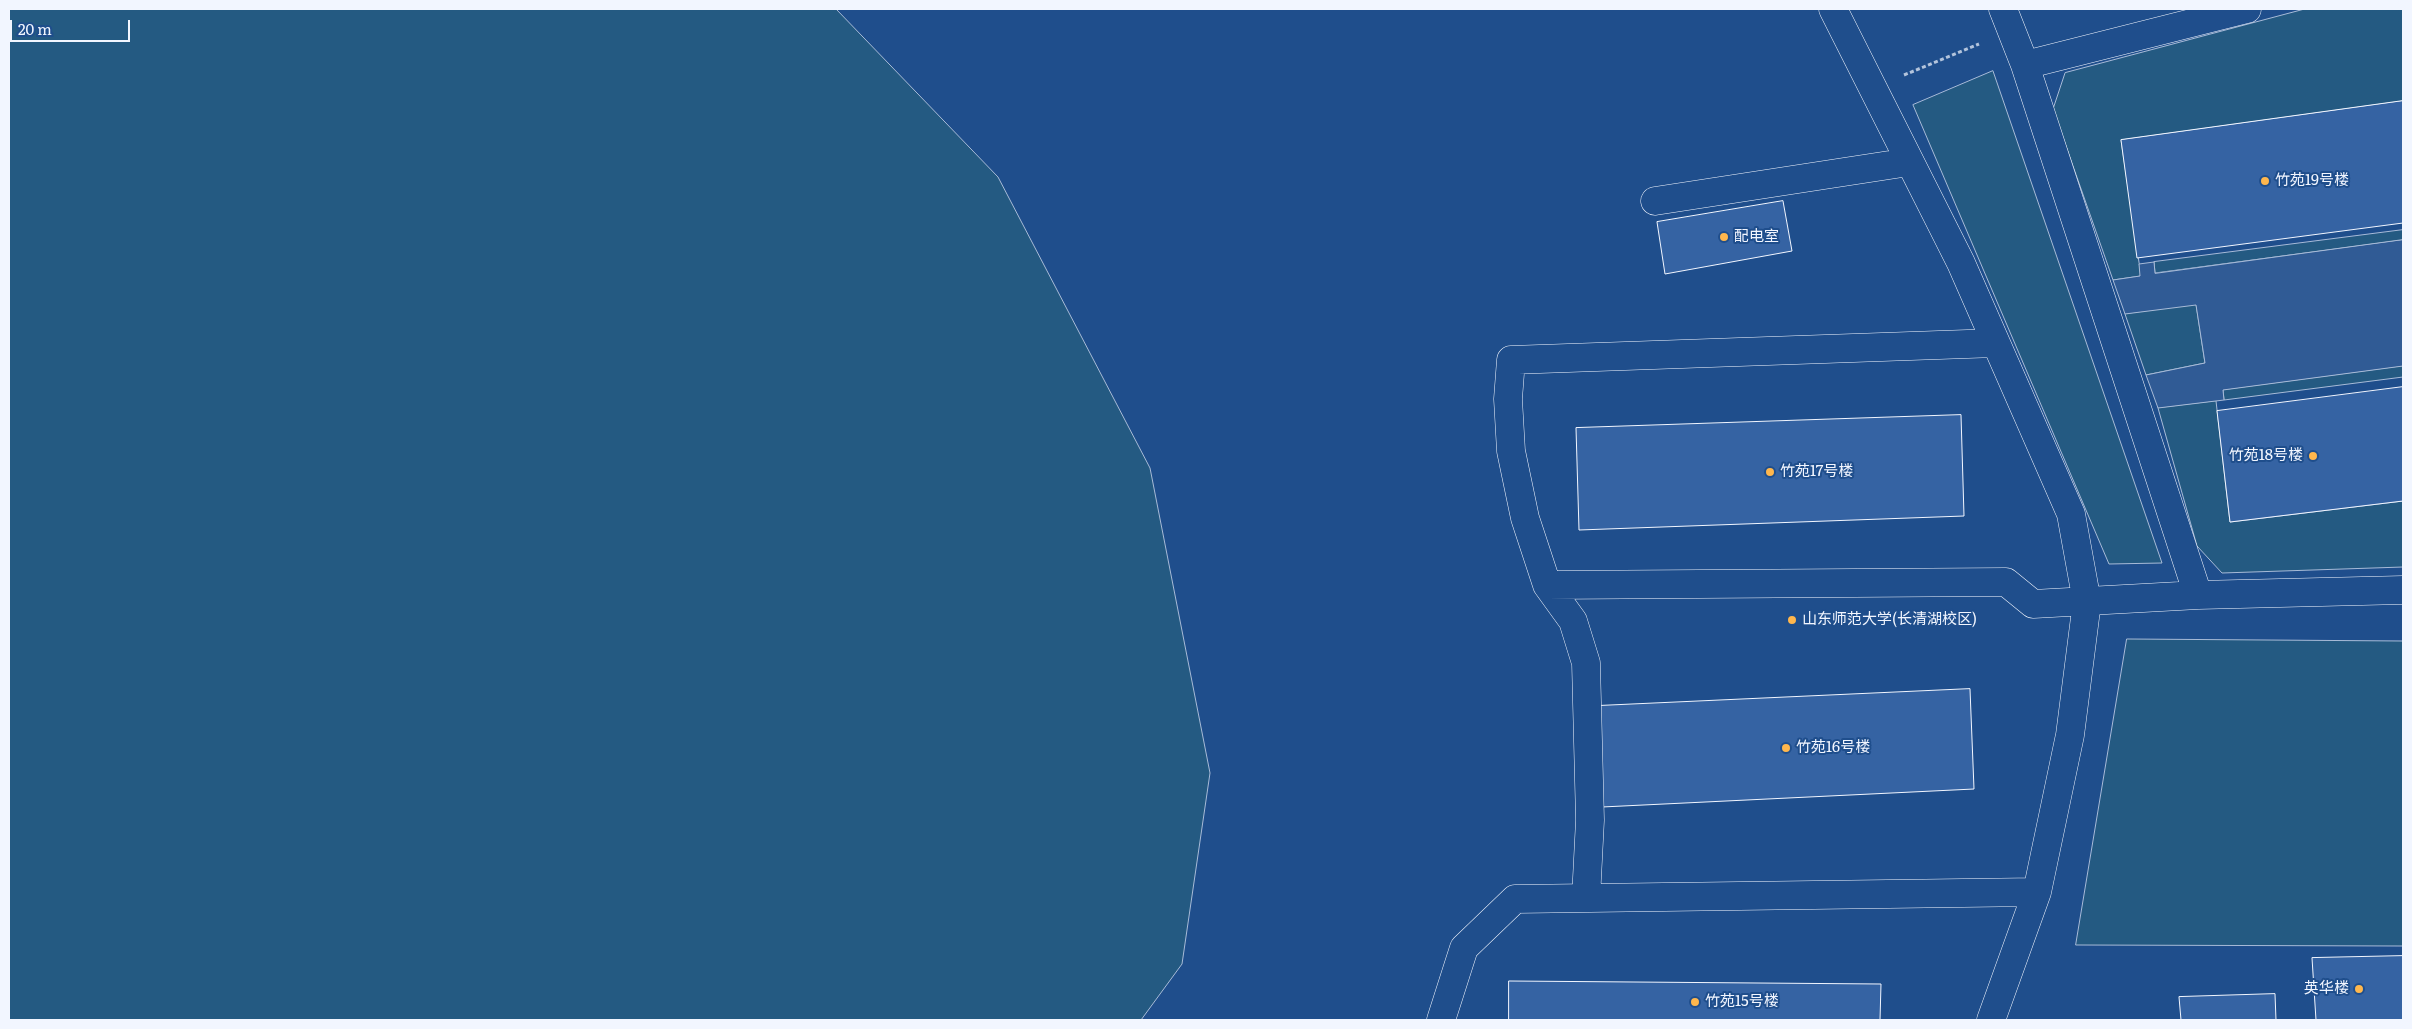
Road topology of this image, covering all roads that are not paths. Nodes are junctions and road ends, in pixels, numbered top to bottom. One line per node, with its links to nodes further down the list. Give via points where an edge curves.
1 (1833, 9): 5 (street)
2 (2248, 9): 4 (street)
3 (2007, 19): 4 (street)
4 (2025, 65): 10 (street)
5 (1909, 162): 6 (street); 7 (street, via 1961,263)
6 (1656, 201)
7 (1996, 343): 8 (street, via 1511,360 1508,399 1511,451 1525,518); 11 (street, via 2071,514)
8 (1547, 585): 11 (street, via 2006,582 2033,604); 13 (street, via 1573,622 1586,663 1590,820)
9 (2403, 590): 10 (street)
10 (2198, 596): 11 (street)
11 (2087, 602): 12 (street, via 2070,736)
12 (2037, 892): 13 (street); 15 (street)
13 (1586, 898): 14 (street, via 1514,899 1464,948)
14 (1441, 1020)
15 (1991, 1020)

